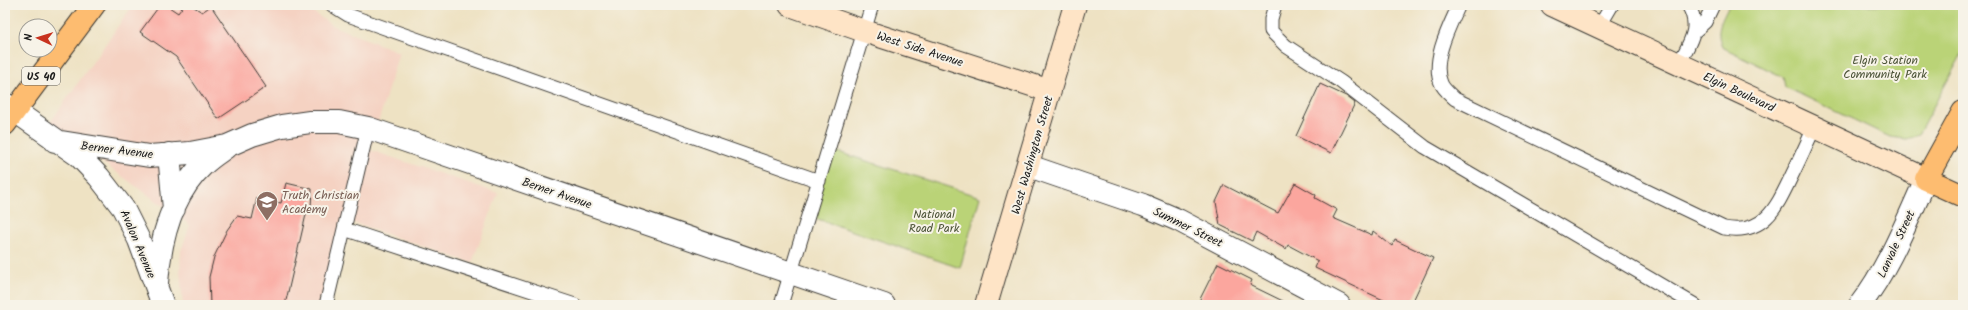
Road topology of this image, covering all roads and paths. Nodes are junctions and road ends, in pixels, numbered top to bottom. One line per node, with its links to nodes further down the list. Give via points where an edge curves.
1 (94, 5): 18 (main road, US 40)
2 (332, 5): 26 (lane, via 348,15)
3 (790, 5): 13 (street, West Side Avenue)
4 (872, 5): 13 (lane)
5 (1076, 5): 16 (street, West Washington Street)
6 (1275, 5): 38 (lane, via 1271,31 1286,46 1342,82 1425,147)
7 (1459, 5): 20 (lane, via 1442,44 1439,65 1440,83 1455,99 1724,228 1752,228 1766,219 1778,204)
8 (1552, 5): 12 (street, Elgin Boulevard)
9 (1612, 5): 12 (lane)
10 (1688, 5): 14 (lane, via 1694,16)
11 (1713, 5): 14 (lane, via 1705,22)
12 (1599, 27): 15 (street, Elgin Boulevard)
13 (864, 31): 16 (street, West Side Avenue); 26 (lane)
14 (1695, 32): 15 (lane)
15 (1679, 64): 20 (street, Elgin Boulevard)
16 (1050, 91): 24 (street, West Washington Street)
17 (1963, 112): 25 (main road)
18 (8, 114): 21 (street, Avalon Avenue)
19 (368, 128): 22 (street, Berner Avenue, via 339,122 310,122 282,126); 29 (lane); 30 (street, Berner Avenue)
20 (1814, 128): 25 (street, Elgin Boulevard)
21 (55, 141): 23 (street, Berner Avenue, via 149,156); 31 (street, Avalon Avenue, via 84,161 123,208 139,240)
22 (227, 146): 23 (street, Berner Avenue); 28 (street, Berner Avenue, via 202,165)
23 (169, 154): 28 (street)
24 (1029, 166): 36 (street, West Washington Street); 37 (street, Summer Street, via 1143,205 1178,220)
25 (1926, 179): 27 (main road); 39 (street, Lanvale Street, via 1896,247 1877,283)
26 (819, 181): 30 (lane)
27 (1963, 196)
28 (174, 209): 31 (street, Berner Avenue, via 163,234)
29 (344, 228): 32 (lane); 33 (lane)
30 (792, 273): 34 (lane); 35 (street, Berner Avenue)
31 (160, 297)
32 (326, 305)
33 (575, 305)
34 (782, 305)
35 (884, 305)
36 (986, 305)
37 (1339, 305)
38 (1695, 305)
39 (1860, 305)

